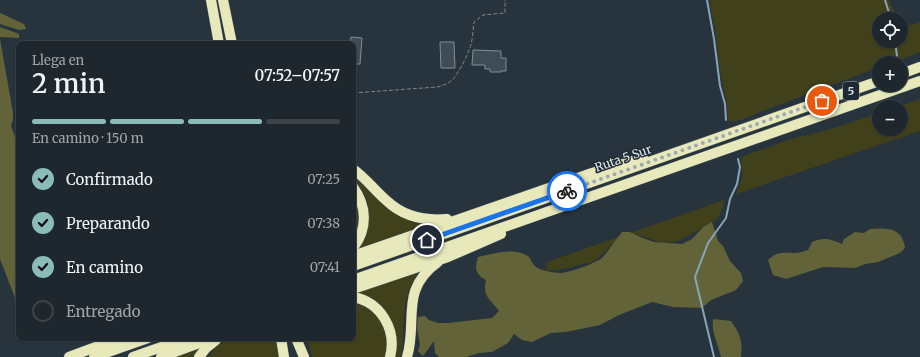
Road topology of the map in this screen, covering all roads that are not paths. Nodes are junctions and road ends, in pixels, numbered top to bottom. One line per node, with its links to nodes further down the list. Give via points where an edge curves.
1 (211, 0): 3 (highway)
2 (223, 0): 4 (highway)
3 (218, 41)
4 (231, 41)
5 (920, 67): 6 (highway)
6 (908, 71)
7 (920, 80): 12 (highway, Ruta 5 Sur / 5)
8 (872, 83): 9 (highway, Ruta 5 Sur / 5)
9 (705, 142): 13 (highway, via 614,166); 17 (highway, Ruta 5 Sur / 5)
10 (356, 171): 13 (highway, via 387,202 405,214 428,220)
11 (356, 193): 14 (highway, via 364,217 363,230)
12 (549, 211): 16 (highway); 18 (highway, Ruta 5 Sur / 5)
13 (465, 217): 15 (highway)
14 (356, 243)
15 (356, 255)
16 (448, 257): 19 (highway); 36 (highway, via 426,272 415,289)
17 (356, 265)
18 (356, 279)
19 (356, 288)
20 (356, 298): 35 (highway, via 367,301 382,314 392,336)
21 (109, 341): 28 (highway)
22 (139, 341): 29 (highway)
23 (178, 341): 30 (highway)
24 (205, 341): 31 (highway)
25 (214, 341): 32 (highway)
26 (297, 341): 34 (highway)
27 (282, 342): 33 (highway)
28 (69, 357)
29 (94, 357)
30 (133, 357)
31 (161, 357)
32 (199, 357)
33 (284, 357)
34 (304, 357)
35 (390, 357)
36 (407, 357)

